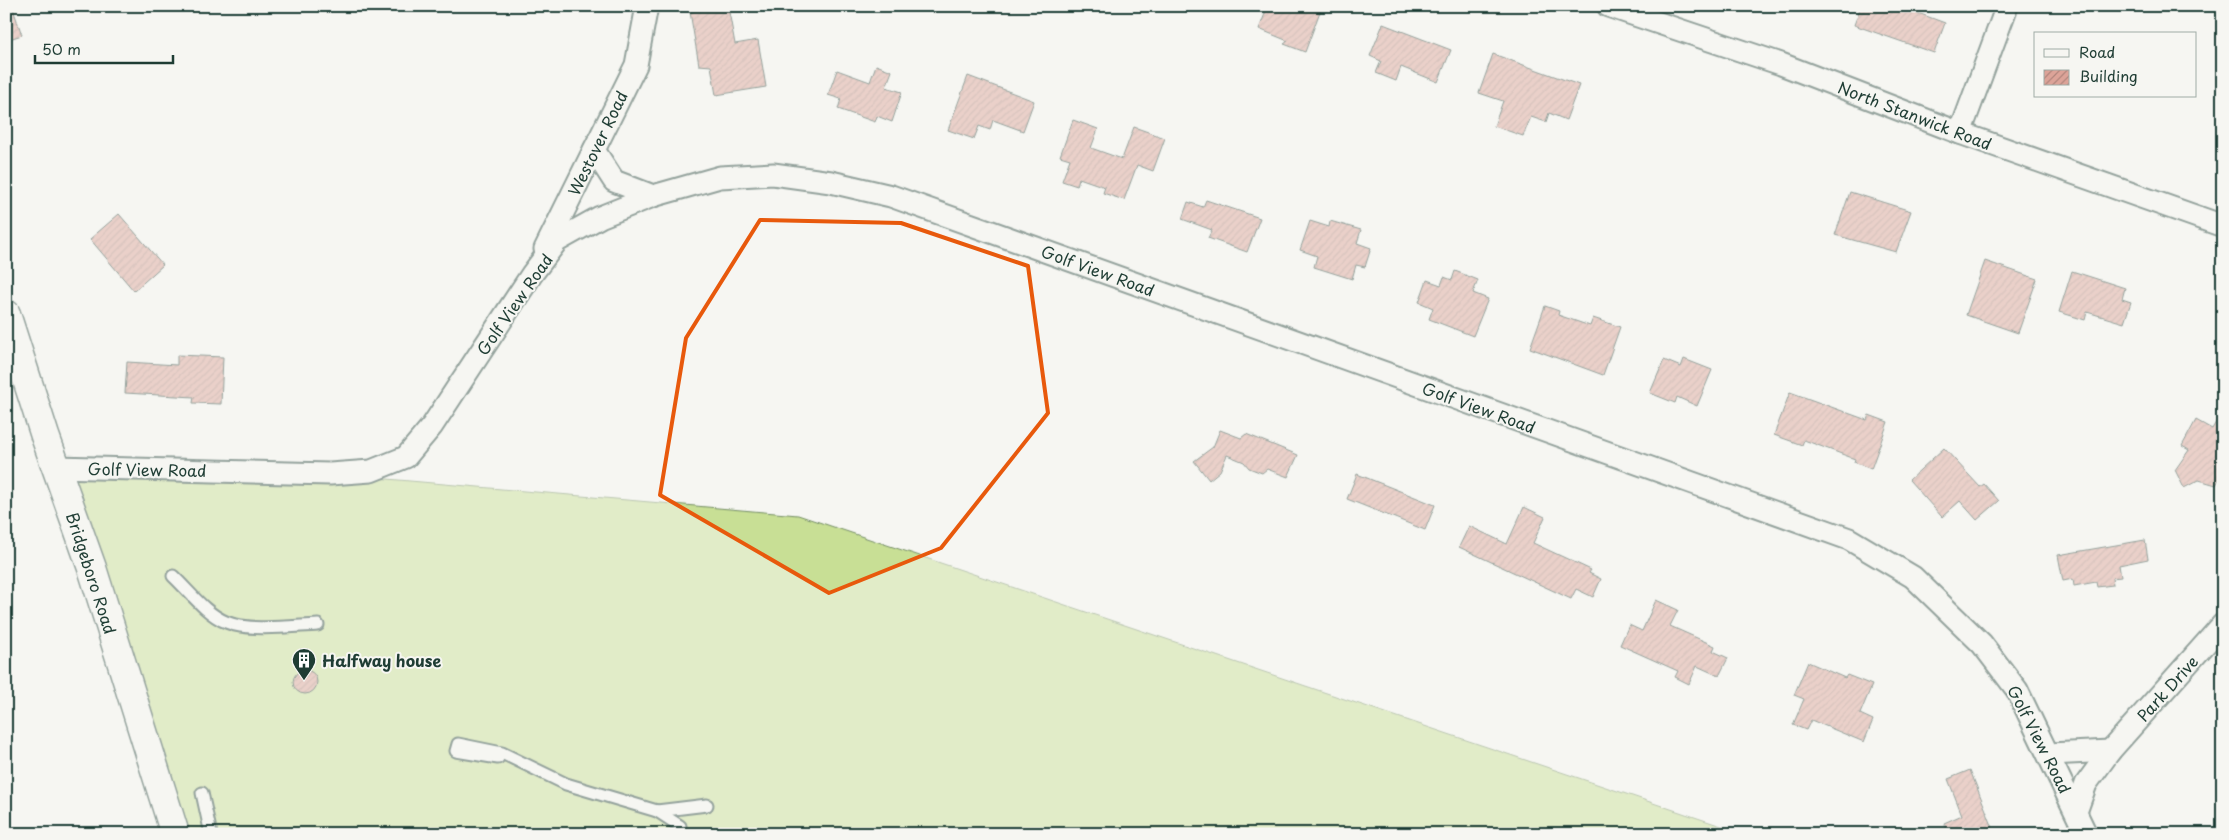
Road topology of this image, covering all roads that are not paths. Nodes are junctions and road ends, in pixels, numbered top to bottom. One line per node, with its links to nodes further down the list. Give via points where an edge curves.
1 (647, 6): 5 (street, Westover Road, via 636,65)
2 (1608, 6): 4 (street, North Stanwick Road, via 1781,64)
3 (2007, 6): 4 (street)
4 (1960, 133): 7 (street, North Stanwick Road)
5 (594, 150): 6 (street, via 614,181); 8 (street, Westover Road)
6 (653, 196): 8 (street, Golf View Road, via 600,216 557,241); 15 (street, Golf View Road, via 720,177 773,174 831,182 892,196 1849,539 1913,577 1982,644 2017,690)
7 (2223, 226)
8 (532, 274): 10 (street, Golf View Road, via 432,426 406,457 371,471 330,474)
9 (6, 314): 10 (main road, Bridgeboro Road)
10 (56, 467): 22 (main road, Bridgeboro Road, via 92,568)
11 (174, 576): 13 (lane, via 226,622 262,628)
12 (2223, 624): 14 (street, Park Drive)
13 (318, 625)
14 (2110, 751): 15 (street); 20 (street, Park Drive, via 2086,784)
15 (2050, 754): 20 (street, Golf View Road)
16 (498, 758): 19 (lane, via 456,750 458,744 502,753 566,784)
17 (202, 793): 23 (lane)
18 (707, 806): 19 (lane)
19 (657, 811): 21 (lane)
20 (2076, 812): 24 (street, Golf View Road)
21 (680, 826)
22 (175, 834)
23 (211, 834)
24 (2086, 834)

